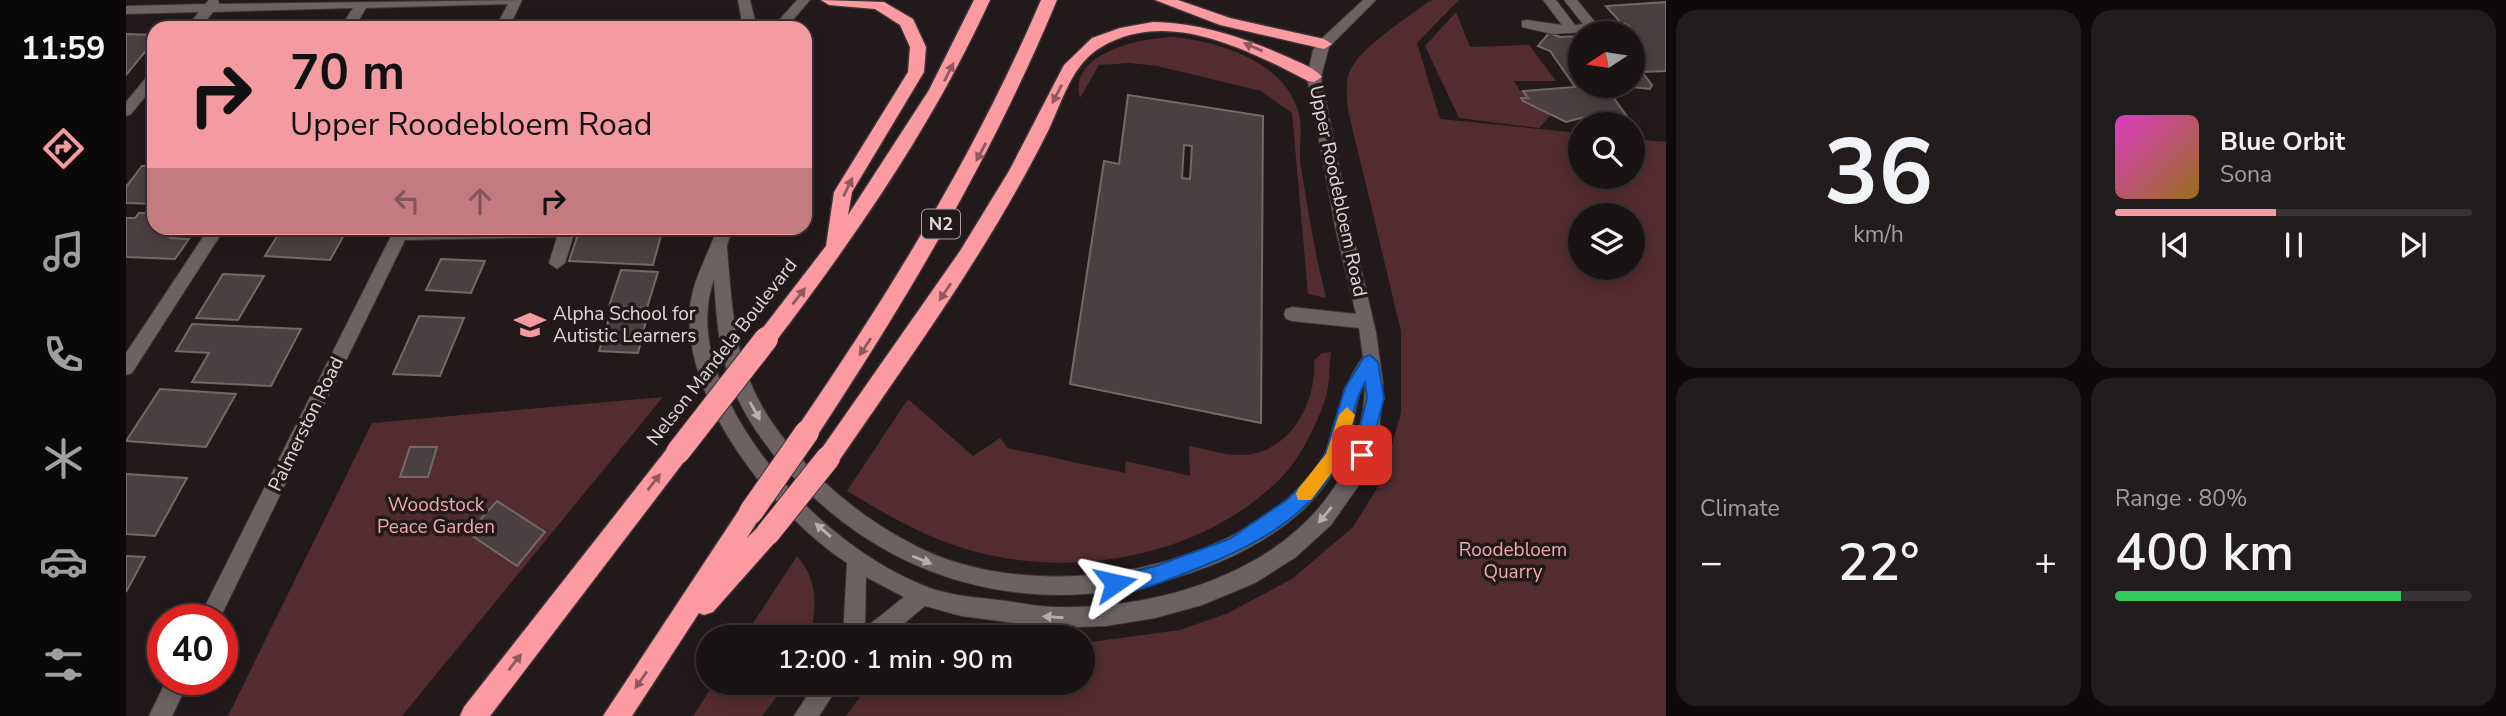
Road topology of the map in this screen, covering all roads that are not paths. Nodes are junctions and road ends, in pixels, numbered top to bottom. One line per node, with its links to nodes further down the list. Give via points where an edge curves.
1 (514, 0): 11 (street); 16 (street)
2 (744, 0): 17 (street)
3 (804, 0): 18 (street)
4 (829, 0): 32 (highway, one-way to 4, via 843,192 916,72 918,47 907,22 879,5)
5 (982, 0): 32 (highway, Nelson Mandela Boulevard, one-way to 5, via 931,106)
6 (1049, 0): 43 (highway, N2, one-way to 43, bridge, via 986,142 925,255)
7 (1163, 0): 23 (highway, via 1226,22)
8 (1370, 0): 23 (street, Upper Roodebloem Road)
9 (1549, 0): 20 (street)
10 (1570, 0): 19 (street)
11 (364, 2): 12 (street); 15 (street)
12 (213, 4): 13 (street); 14 (street)
13 (126, 9)
14 (199, 21)
15 (352, 21)
16 (505, 21)
17 (748, 21)
18 (785, 21)
19 (1587, 21)
20 (1568, 23)
21 (1527, 24): 22 (street)
22 (1568, 29)
23 (1324, 44): 24 (street, Upper Roodebloem Road)
24 (1314, 77): 35 (street, Upper Roodebloem Road); 43 (highway, one-way to 43, bridge, via 1250,45 1194,29 1136,31 1089,48 1071,67 1020,169 949,285 828,458 768,533)
25 (147, 85): 26 (street)
26 (126, 111)
27 (212, 235): 37 (street)
28 (399, 235): 40 (street, Palmerston Road)
29 (566, 235): 33 (street)
30 (723, 235): 31 (street, Upper Roodebloem Road)
31 (720, 251): 36 (street, Upper Roodebloem Road, one-way to 36, via 730,346 742,387 783,453 823,499 871,535 932,564 1007,583 1115,583 1156,575 1235,546 1294,505 1317,481 1333,457 1353,388); 38 (street, Upper Roodebloem Road, one-way to 31, via 781,494 748,454 723,411 704,361 698,312)
32 (833, 253): 47 (highway, Nelson Mandela Boulevard, one-way to 32, bridge)
33 (556, 263)
34 (1292, 314): 35 (street)
35 (1366, 322): 36 (street, Upper Roodebloem Road)
36 (1370, 362): 39 (street, Upper Roodebloem Road, one-way to 39, via 1376,398 1348,484 1307,535 1252,574 1180,603 1097,616 1054,618)
37 (126, 368)
38 (857, 558): 39 (street, Upper Roodebloem Road); 41 (street)
39 (922, 596): 42 (street)
40 (216, 604)
41 (854, 625)
42 (886, 625)
43 (667, 643): 48 (highway, N2, one-way to 48)
44 (171, 695): 46 (street)
45 (820, 695): 49 (street)
46 (160, 716)
47 (473, 716)
48 (616, 716)
49 (805, 716)

